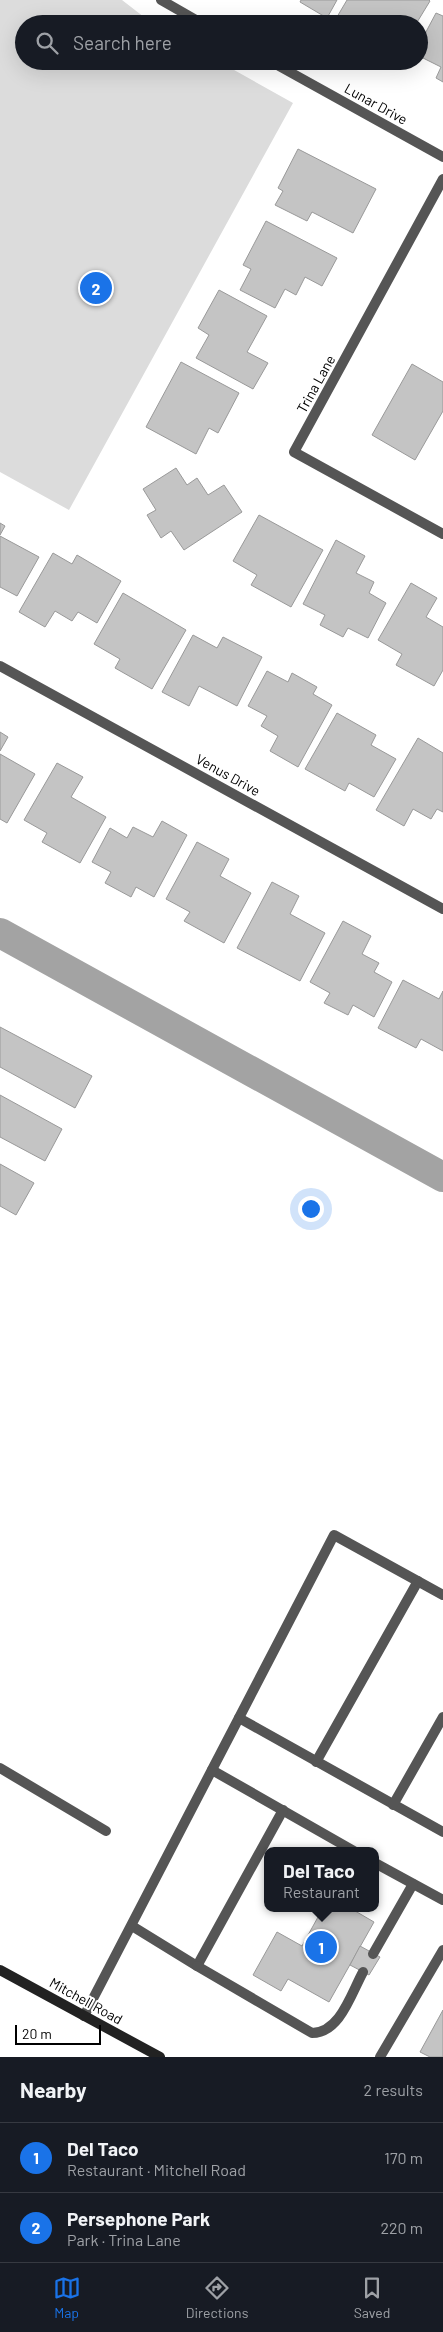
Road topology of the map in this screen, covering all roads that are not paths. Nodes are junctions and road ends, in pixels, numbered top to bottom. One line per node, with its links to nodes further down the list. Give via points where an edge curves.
1 (161, 0): 2 (street)
2 (187, 15)
3 (286, 70): 4 (street, Lunar Drive)
4 (443, 157)
5 (443, 179): 6 (street, Trina Lane, via 294,452)
6 (443, 534)
7 (0, 666): 8 (street, Venus Drive)
8 (443, 909)
9 (418, 1581): 10 (street); 12 (street, via 334,1535); 13 (street)
10 (443, 1595)
11 (443, 1717): 16 (street)
12 (239, 1718): 13 (street); 15 (street)
13 (316, 1762): 16 (street)
14 (0, 1768): 18 (street)
15 (212, 1770): 17 (street); 24 (street)
16 (393, 1805): 19 (street)
17 (282, 1810): 20 (street); 27 (street)
18 (106, 1831)
19 (443, 1832)
20 (347, 1847)
21 (379, 1865): 22 (street)
22 (413, 1884): 23 (street); 26 (street)
23 (443, 1900)
24 (132, 1926): 27 (street); 30 (street)
25 (443, 1950): 32 (street)
26 (373, 1954)
27 (197, 1966): 29 (street, via 312,2033 322,2033 336,2022)
28 (0, 1970): 30 (main road, Mitchell Road)
29 (363, 1972)
30 (84, 2016): 31 (main road, Mitchell Road)
31 (160, 2057)
32 (380, 2057)

